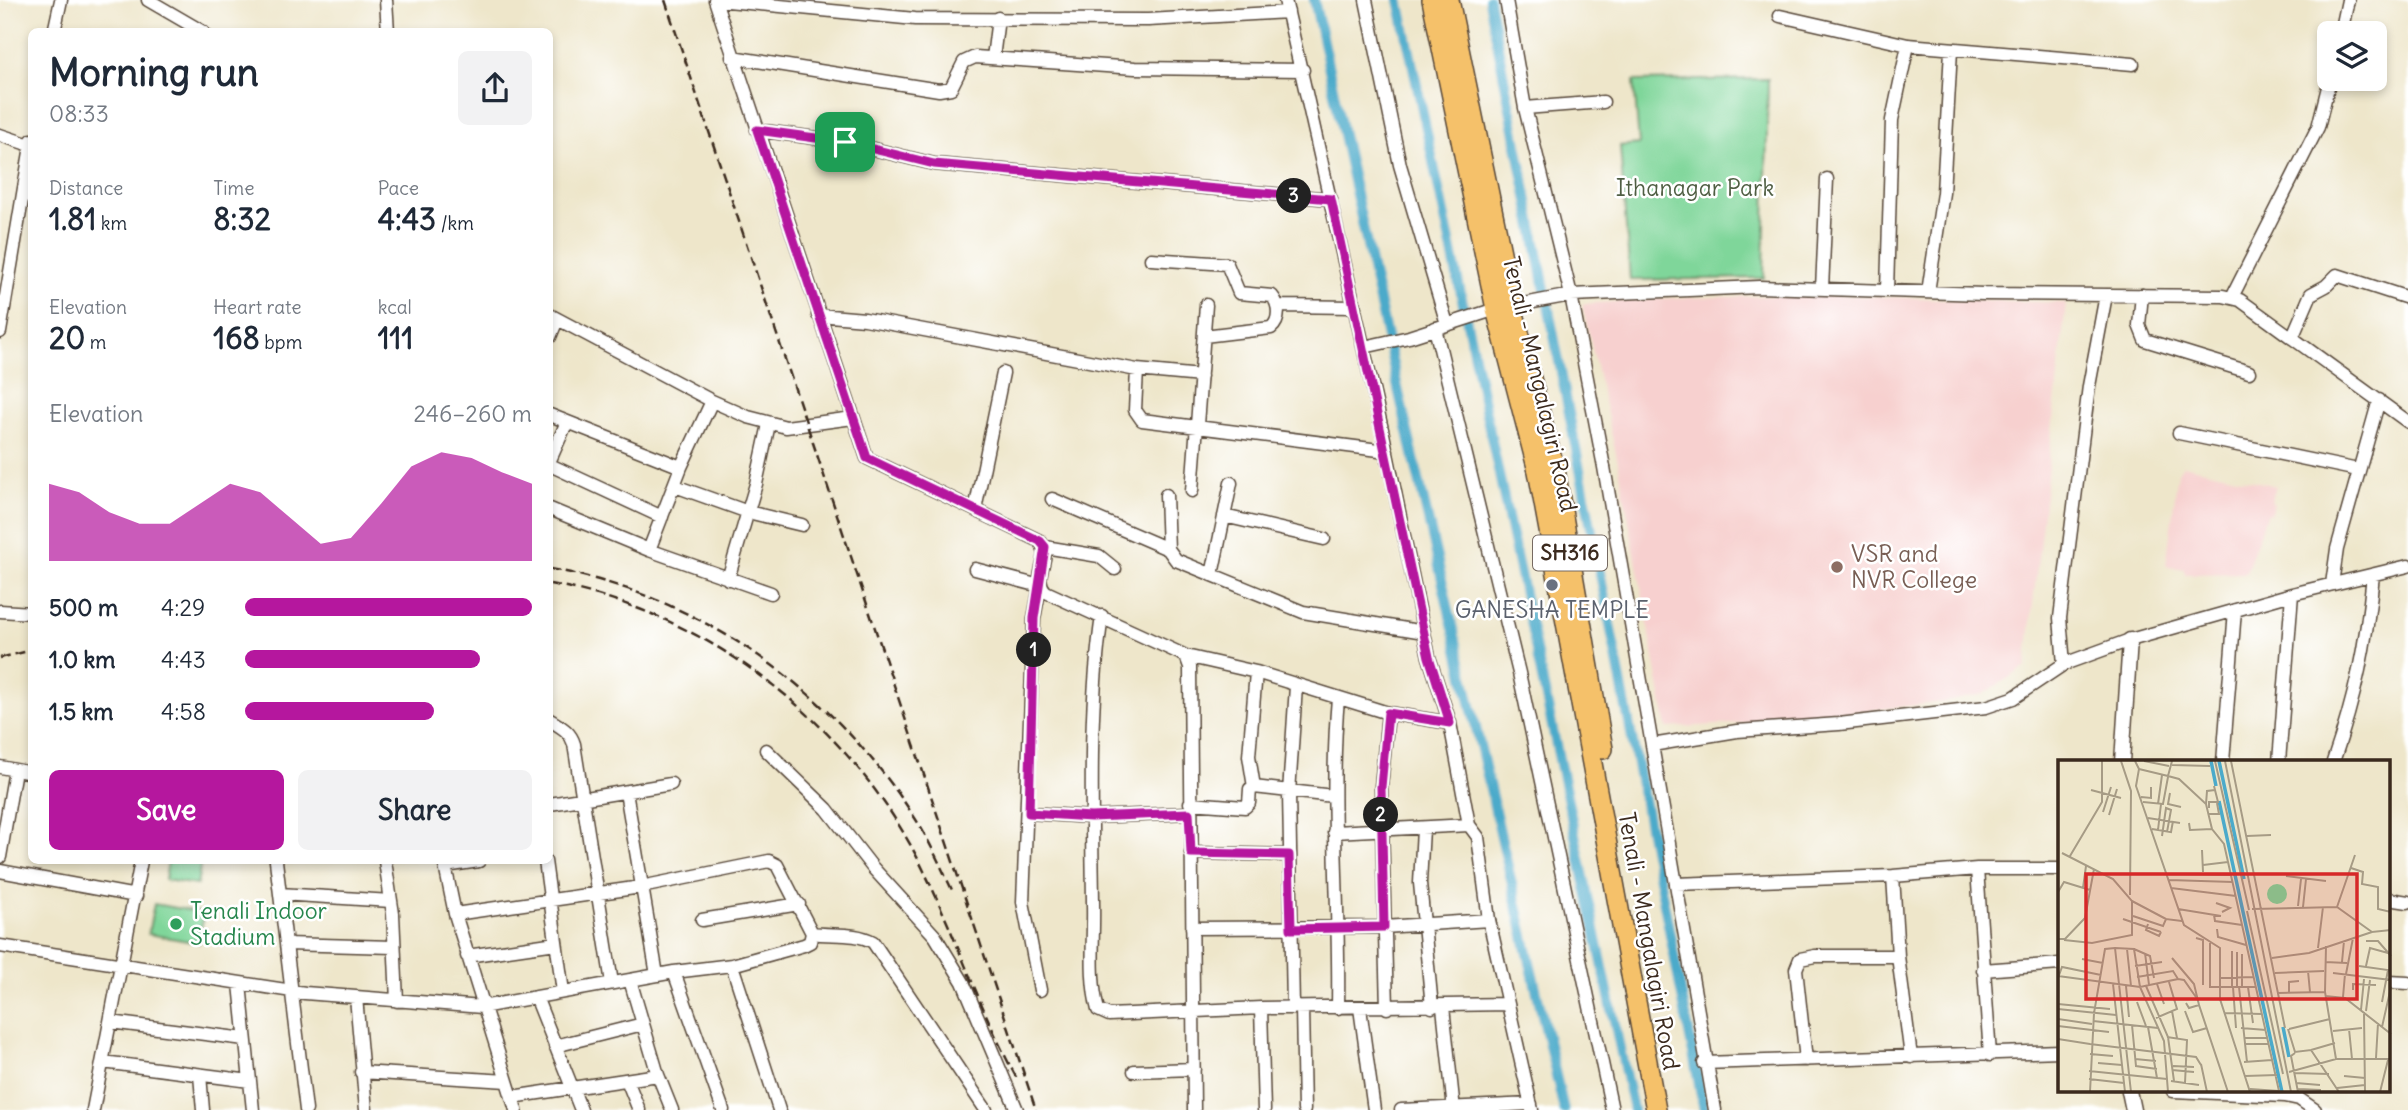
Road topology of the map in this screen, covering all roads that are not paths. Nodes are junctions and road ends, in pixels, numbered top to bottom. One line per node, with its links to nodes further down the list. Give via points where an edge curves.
1 (61, 0): 14 (street)
2 (148, 0): 15 (street)
3 (386, 0): 16 (street)
4 (716, 0): 12 (street, via 905,19); 19 (street)
5 (1366, 0): 47 (street, via 1399,165)
6 (1432, 0): 44 (main road, Tenali - Mangalagiri Road / SH316)
7 (1449, 0): 44 (main road, Tenali - Mangalagiri Road / SH316)
8 (1506, 0): 25 (street)
9 (2348, 0): 13 (street)
10 (1286, 6): 12 (street, via 1148,20); 22 (street)
11 (1780, 16): 17 (street)
12 (998, 18): 20 (street)
13 (2344, 21)
14 (55, 28)
15 (196, 28)
16 (388, 28)
17 (1908, 45): 18 (street); 34 (street, via 1892,120)
18 (1951, 50): 21 (street); 35 (street, via 1943,193)
19 (733, 57): 20 (street, via 939,90 951,88 968,58); 26 (street)
20 (993, 58): 22 (street, via 1135,68)
21 (2133, 64)
22 (1303, 70): 31 (street)
23 (2327, 91): 39 (street, via 2318,127)
24 (1603, 102): 25 (street)
25 (1525, 108): 38 (street)
26 (757, 130): 31 (street, via 845,142 934,164); 45 (street)
27 (0, 135): 28 (street)
28 (28, 141)
29 (28, 160): 48 (street)
30 (1827, 179): 33 (street)
31 (1331, 199): 43 (street)
32 (1151, 259): 42 (street, via 1227,264 1239,293 1272,296)
33 (1822, 289): 34 (street); 38 (street, via 1759,287)
34 (1887, 291): 35 (street)
35 (1928, 292): 36 (street)
36 (2106, 295): 37 (street); 102 (street, via 2089,386 2060,618)
37 (2141, 295): 39 (street); 53 (street, via 2140,325 2145,340)
38 (1566, 296): 44 (street); 109 (street)
39 (2232, 297): 50 (street)
40 (2408, 298): 50 (street, via 2337,275 2311,294)
41 (1206, 305): 49 (street)
42 (1278, 306): 43 (street); 49 (street, via 1276,323 1270,328)
43 (1355, 307): 51 (street)
44 (1504, 308): 47 (street); 240 (main road, Tenali - Mangalagiri Road / SH316); 241 (main road, Tenali - Mangalagiri Road / SH316, via 1555,470)
45 (818, 315): 52 (street, via 865,319); 59 (street)
46 (553, 317): 57 (street)
47 (1447, 324): 51 (street); 239 (street)
48 (0, 332)
49 (1204, 336): 55 (street)
50 (2292, 338): 56 (street)
51 (1364, 348): 65 (street)
52 (1137, 370): 55 (street); 63 (street, via 1138,418)
53 (2249, 372)
54 (1003, 373): 76 (street)
55 (1201, 376): 63 (street)
56 (2379, 400): 60 (street); 69 (street)
57 (712, 401): 62 (street); 68 (street)
58 (553, 417): 61 (street)
59 (853, 418): 62 (street, via 786,427); 76 (street, via 867,458)
60 (2408, 422)
61 (566, 424): 66 (street); 68 (street)
62 (769, 424): 77 (street)
63 (1197, 427): 65 (street); 72 (street)
64 (2179, 433): 69 (street)
65 (1387, 451): 99 (street)
66 (553, 453)
67 (553, 466): 79 (street)
68 (681, 467): 71 (street)
69 (2357, 470): 91 (street)
70 (1231, 483): 78 (street)
71 (675, 486): 77 (street); 79 (street)
72 (1192, 491)
73 (1167, 495): 83 (street)
74 (1052, 499): 83 (street)
75 (553, 510): 84 (street)
76 (975, 510): 82 (street)
77 (747, 512): 80 (street); 90 (street)
78 (1224, 516): 81 (street); 88 (street)
79 (662, 517): 84 (street)
80 (802, 525)
81 (1324, 539)
82 (1045, 547): 87 (street, via 1100,556); 92 (street)
83 (1168, 549): 88 (street, via 1176,560)
84 (649, 550): 90 (street)
85 (2408, 566): 89 (street)
86 (975, 569): 92 (street)
87 (1115, 569)
88 (1212, 575): 99 (street, via 1303,612)
89 (2373, 575): 91 (street); 114 (street, via 2355,696)
90 (728, 579): 93 (street)
91 (2332, 584): 94 (street)
92 (1040, 586): 98 (street); 126 (street, via 1034,618)
93 (771, 593)
94 (2292, 594): 95 (street); 113 (street)
95 (2235, 610): 100 (street); 112 (street)
96 (0, 611): 97 (street)
97 (28, 613)
98 (1102, 616): 101 (street); 127 (street, via 1093,681)
99 (1424, 632): 108 (street)
100 (2130, 640): 102 (street); 111 (street)
101 (1186, 656): 103 (street); 125 (street, via 1190,667)
102 (2064, 664): 109 (street, via 2013,698 1986,707 1737,731)
103 (1256, 672): 104 (street); 119 (street, via 1249,756)
104 (1296, 686): 105 (street); 121 (street)
105 (1338, 698): 106 (street); 122 (street)
106 (1388, 713): 108 (street); 130 (street)
107 (553, 722): 123 (street, via 572,736)
108 (1450, 723): 128 (street)
109 (1652, 745): 144 (street)
110 (766, 750): 233 (street, via 827,808 873,868 935,936 964,982)
111 (2122, 760)
112 (2223, 760)
113 (2279, 760)
114 (2334, 760)
115 (0, 766): 116 (street)
116 (15, 770): 117 (street); 134 (street)
117 (28, 772)
118 (671, 784): 120 (street)
119 (1254, 787): 121 (street); 125 (street, via 1245,807)
120 (626, 792): 123 (street); 145 (street)
121 (1290, 793): 122 (street); 133 (street)
122 (1333, 796): 131 (street)
123 (584, 800): 124 (street); 146 (street)
124 (553, 804)
125 (1189, 808): 127 (street); 132 (street)
126 (1029, 813): 127 (street); 180 (street, via 1023,902)
127 (1091, 817): 194 (street, via 1098,1010 1109,1015)
128 (1469, 825): 129 (street); 156 (street, via 1478,837)
129 (1423, 829): 130 (street); 157 (street, via 1420,883)
130 (1382, 831): 131 (street); 159 (street)
131 (1334, 832): 158 (street)
132 (1191, 853): 133 (street); 160 (street)
133 (1289, 855): 161 (street)
134 (0, 857)
135 (141, 864): 148 (street)
136 (276, 864): 147 (street)
137 (385, 864): 150 (street)
138 (444, 864): 154 (street)
139 (545, 864): 151 (street)
140 (1977, 869): 141 (street); 143 (street); 172 (street)
141 (2058, 869)
142 (0, 871): 148 (street)
143 (1892, 876): 144 (street); 168 (street)
144 (1676, 884): 204 (street)
145 (641, 887): 146 (street); 153 (street, via 769,861 777,865); 174 (street)
146 (598, 893): 151 (street); 177 (street)
147 (280, 894): 150 (street); 164 (street)
148 (136, 896): 171 (street)
149 (2390, 899): 152 (street)
150 (391, 901): 166 (street)
151 (551, 901): 154 (street); 163 (street)
152 (2408, 902)
153 (799, 904): 155 (street); 162 (street)
154 (455, 914): 167 (street)
155 (702, 920)
156 (1489, 920): 157 (street); 186 (street)
157 (1424, 925): 159 (street); 188 (street)
158 (1340, 926): 159 (street); 161 (street); 191 (street)
159 (1384, 927): 193 (street)
160 (1192, 928): 161 (street); 194 (street)
161 (1291, 929): 190 (street)
162 (813, 933): 170 (street, via 804,945); 232 (street, via 863,936 873,942)
163 (556, 943): 167 (street); 182 (street)
164 (285, 944): 166 (street); 181 (street)
165 (0, 946): 171 (street)
166 (394, 947): 185 (street)
167 (467, 956): 187 (street)
168 (1898, 957): 201 (street); 202 (street, via 1800,959 1796,969)
169 (2058, 964): 172 (street)
170 (733, 965): 173 (street); 231 (street)
171 (120, 967): 179 (street); 195 (street)
172 (1983, 970): 200 (street)
173 (674, 972): 174 (street); 230 (street)
174 (657, 975): 175 (street)
175 (630, 980): 177 (street); 196 (street)
176 (2390, 982): 178 (street)
177 (612, 983): 182 (street)
178 (2408, 983)
179 (240, 984): 181 (street); 197 (street)
180 (1040, 990)
181 (290, 992): 184 (street); 224 (street)
182 (563, 992): 183 (street)
183 (536, 997): 187 (street); 198 (street)
184 (356, 998): 185 (street); 207 (street)
185 (397, 1000): 187 (street)
186 (1508, 1004): 188 (street); 218 (street)
187 (482, 1007): 212 (street)
188 (1438, 1007): 193 (street); 219 (street)
189 (1261, 1008): 190 (street); 194 (street); 235 (street)
190 (1298, 1008): 191 (street); 236 (street)
191 (1338, 1008): 192 (street)
192 (1360, 1008): 193 (street); 237 (street)
193 (1387, 1008)
194 (1195, 1011): 205 (street)
195 (110, 1022): 197 (street); 203 (street)
196 (643, 1024): 198 (street); 209 (street)
197 (245, 1039): 211 (street)
198 (555, 1046): 213 (street)
199 (2058, 1051): 200 (street)
200 (1990, 1055): 201 (street)
201 (1911, 1056): 202 (street)
202 (1806, 1060): 204 (street)
203 (103, 1062): 208 (street); 220 (street)
204 (1704, 1063): 242 (street)
205 (1194, 1069): 206 (street); 234 (street)
206 (1134, 1071)
207 (361, 1072): 212 (street); 225 (street)
208 (200, 1074): 211 (street); 222 (street)
209 (658, 1074): 210 (street); 229 (street)
210 (628, 1080): 213 (street); 228 (street)
211 (250, 1081): 223 (street)
212 (507, 1081): 216 (street)
213 (573, 1090): 216 (street); 227 (street)
214 (2129, 1092): 243 (street)
215 (2192, 1092): 217 (street)
216 (512, 1097): 226 (street)
217 (2288, 1097): 244 (street)
218 (1532, 1107): 219 (street)
219 (1454, 1108): 238 (street)
220 (94, 1109): 221 (street)
221 (108, 1110)
222 (203, 1110)
223 (253, 1110)
224 (306, 1110)
225 (366, 1110)
226 (516, 1110)
227 (581, 1110)
228 (639, 1110)
229 (672, 1110)
230 (723, 1110)
231 (779, 1110)
232 (986, 1110)
233 (1017, 1110)
234 (1194, 1110)
235 (1264, 1110)
236 (1304, 1110)
237 (1374, 1110)
238 (1401, 1110)
239 (1612, 1110)
240 (1656, 1110)
241 (1667, 1110)
242 (1715, 1110)
243 (2133, 1110)
244 (2315, 1110)

